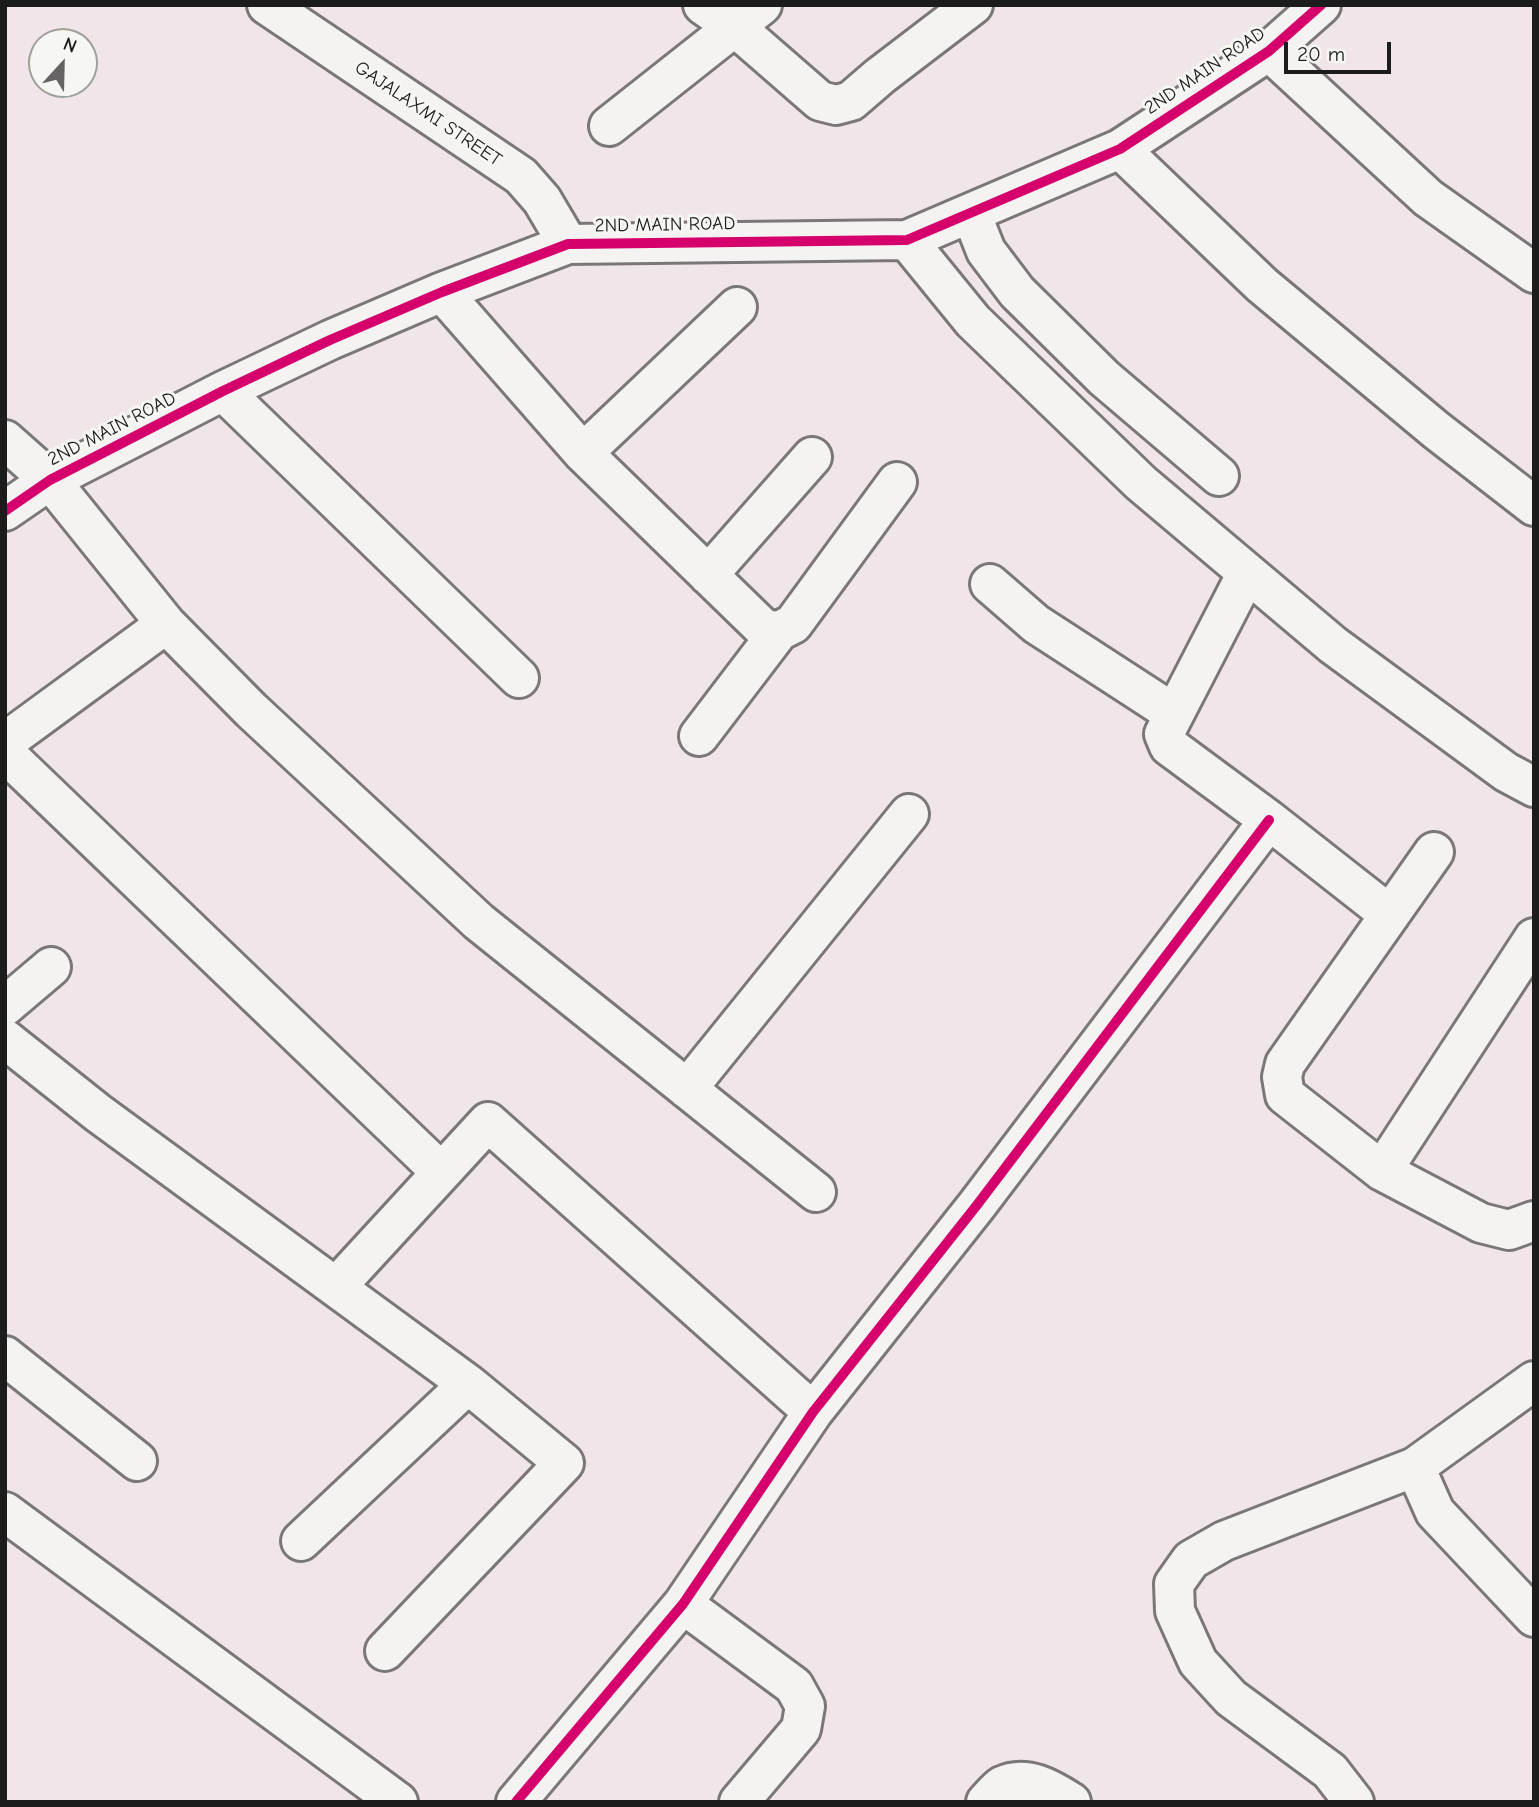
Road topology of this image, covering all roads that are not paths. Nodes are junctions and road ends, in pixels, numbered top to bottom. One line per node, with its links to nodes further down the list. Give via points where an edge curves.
1 (267, 5): 11 (street, GAJALAXMI STREET, via 521,176 542,200)
2 (703, 5): 5 (street)
3 (973, 5): 5 (street, via 851,101 836,105 820,101)
4 (1321, 5): 6 (street, 2ND MAIN ROAD)
5 (748, 16): 7 (street)
6 (1269, 51): 8 (street, 2ND MAIN ROAD); 12 (street, via 1428,198)
7 (609, 127)
8 (1120, 149): 9 (street, 2ND MAIN ROAD); 22 (street, via 1262,285)
9 (971, 213): 10 (street, 2ND MAIN ROAD); 19 (street, via 986,251 1017,292 1104,378)
10 (906, 240): 11 (street, 2ND MAIN ROAD); 24 (street, via 983,331 1141,483)
11 (568, 244): 13 (street, 2ND MAIN ROAD)
12 (1534, 273)
13 (442, 292): 15 (street, 2ND MAIN ROAD); 17 (street)
14 (737, 307): 17 (street)
15 (223, 391): 20 (street, 2ND MAIN ROAD); 29 (street)
16 (5, 440): 20 (street)
17 (583, 453): 25 (street)
18 (812, 457): 25 (street)
19 (1219, 476)
20 (50, 480): 23 (street, 2ND MAIN ROAD); 27 (street)
21 (897, 482): 28 (street, via 793,624)
22 (1534, 506)
23 (5, 511)
24 (1247, 573): 30 (street); 34 (street, via 1333,645)
25 (708, 575): 28 (street, via 764,629)
26 (990, 584): 30 (street, via 1036,624)
27 (166, 624): 32 (street); 43 (street, via 251,710 480,922)
28 (779, 631): 31 (street)
29 (519, 678)
30 (1173, 713): 36 (street, via 1164,734 1169,746)
31 (699, 736)
32 (5, 742)
33 (5, 753): 45 (street)
34 (1534, 788)
35 (909, 814): 43 (street)
36 (1269, 820): 38 (street); 52 (street, via 977,1205)
37 (1434, 852): 38 (street)
38 (1390, 915): 44 (street, via 1285,1064 1282,1077 1285,1095)
39 (1534, 938): 44 (street)
40 (51, 967): 41 (street)
41 (5, 1006)
42 (5, 1039): 48 (street, via 98,1113)
43 (687, 1089): 46 (street)
44 (1382, 1171): 47 (street, via 1481,1223 1509,1230)
45 (441, 1172): 48 (street); 52 (street, via 488,1122)
46 (816, 1192)
47 (1534, 1221)
48 (337, 1286): 51 (street)
49 (5, 1356): 53 (street)
50 (1534, 1381): 54 (street)
51 (468, 1384): 56 (street); 59 (street, via 564,1463)
52 (813, 1412): 57 (street)
53 (137, 1461)
54 (1415, 1467): 58 (street, via 1434,1512); 65 (street, via 1224,1541 1191,1559 1174,1584 1175,1611 1198,1662 1231,1698 1330,1771)
55 (5, 1512): 60 (street)
56 (301, 1541)
57 (683, 1604): 61 (street); 62 (street, via 794,1686 805,1706 801,1729)
58 (1534, 1616)
59 (385, 1651)
60 (398, 1802)
61 (516, 1802)
62 (739, 1802)
63 (986, 1802): 64 (street, via 1002,1786 1023,1782 1046,1786)
64 (1071, 1802)
65 (1354, 1802)

